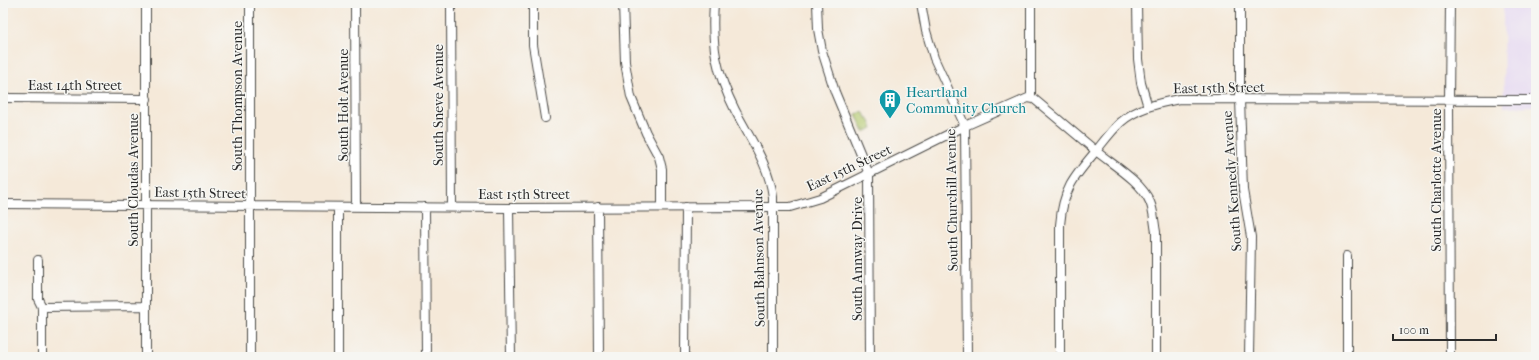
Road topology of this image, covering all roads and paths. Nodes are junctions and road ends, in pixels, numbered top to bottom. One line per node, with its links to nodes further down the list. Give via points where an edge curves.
1 (146, 3): 16 (street, South Cloudas Avenue)
2 (250, 3): 28 (street, South Thompson Avenue)
3 (355, 3): 30 (street, South Holt Avenue)
4 (451, 3): 32 (street, South Sneve Avenue)
5 (533, 3): 21 (street, via 533,44)
6 (623, 3): 34 (street, via 623,42 631,97 662,169)
7 (714, 3): 27 (street, South Bahnson Avenue, via 714,44 718,65 724,86 766,168 771,185)
8 (817, 3): 24 (street, South Annway Drive, via 822,51)
9 (921, 3): 22 (street, South Churchill Avenue, via 934,58)
10 (1031, 3): 15 (street)
11 (1137, 3): 20 (street, via 1140,77)
12 (1240, 3): 17 (street, South Kennedy Avenue)
13 (1450, 3): 18 (street, South Charlotte Avenue)
14 (3, 98): 16 (street, East 14th Street)
15 (1031, 98): 22 (street, East 15th Street); 23 (street)
16 (147, 99): 26 (street, South Cloudas Avenue)
17 (1240, 99): 18 (street, East 15th Street); 20 (street, East 15th Street, via 1179,99); 54 (street, South Kennedy Avenue, via 1243,190 1251,237)
18 (1449, 100): 19 (street, East 15th Street); 56 (street, South Charlotte Avenue)
19 (1536, 100)
20 (1148, 107): 23 (street, East 15th Street, via 1120,122)
21 (545, 118)
22 (965, 126): 24 (street, East 15th Street); 51 (street, South Churchill Avenue)
23 (1096, 151): 52 (street, East 15th Street, via 1069,186 1061,211); 53 (street, via 1138,184 1150,202 1156,232)
24 (869, 174): 27 (street, East 15th Street, via 820,198 790,207); 50 (street, South Annway Drive)
25 (3, 204): 26 (street, East 15th Street)
26 (146, 205): 28 (street, East 15th Street); 39 (street, South Cloudas Avenue)
27 (772, 206): 35 (street, East 15th Street); 49 (street, South Bahnson Avenue)
28 (251, 207): 29 (street, East 15th Street); 43 (street, South Thompson Avenue)
29 (338, 207): 30 (street, East 15th Street); 44 (street)
30 (356, 207): 31 (street, East 15th Street)
31 (425, 207): 32 (street, East 15th Street); 45 (street)
32 (452, 207): 36 (street, East 15th Street)
33 (598, 207): 34 (street, East 15th Street); 36 (street, East 15th Street); 47 (street)
34 (662, 207): 35 (street, East 15th Street)
35 (686, 207): 48 (street)
36 (508, 208): 46 (street)
37 (1347, 256): 55 (street)
38 (38, 260): 40 (street, via 38,300)
39 (145, 306): 40 (street); 42 (street, South Cloudas Avenue)
40 (42, 307): 41 (street)
41 (42, 357)
42 (146, 357)
43 (250, 357)
44 (338, 357)
45 (426, 357)
46 (511, 357)
47 (599, 357)
48 (685, 357)
49 (773, 357)
50 (870, 357)
51 (967, 357)
52 (1060, 357)
53 (1156, 357)
54 (1249, 357)
55 (1347, 357)
56 (1450, 357)

